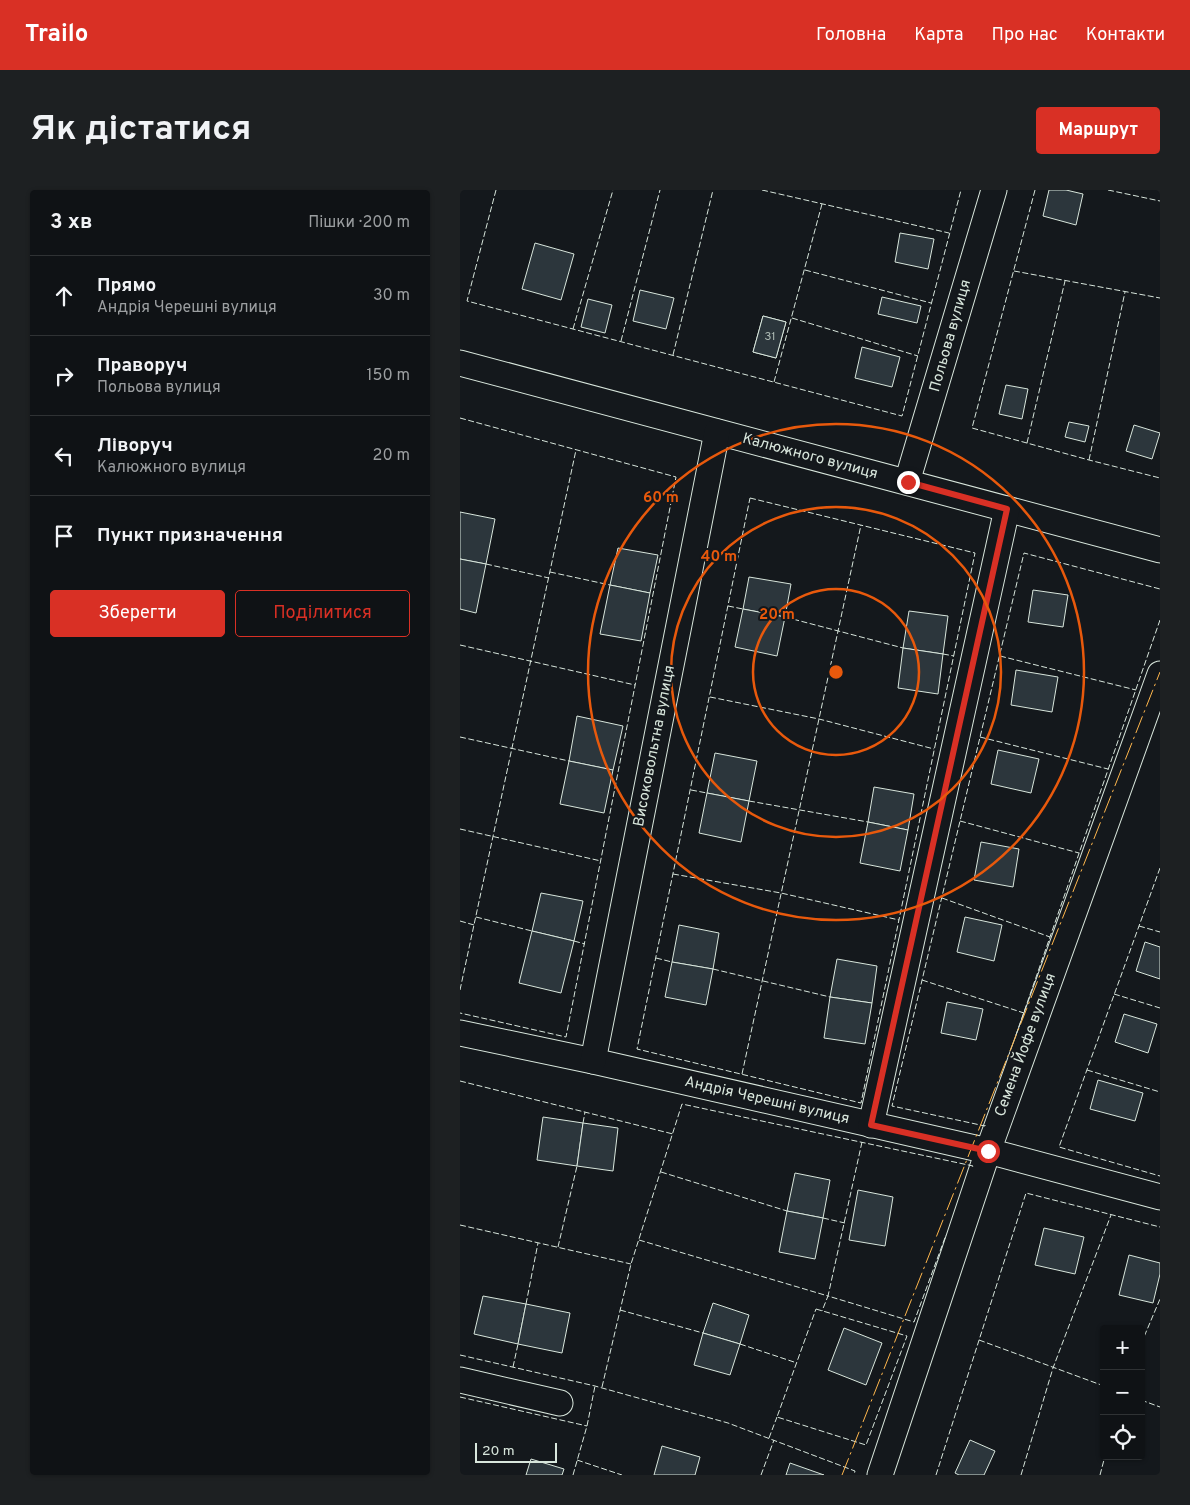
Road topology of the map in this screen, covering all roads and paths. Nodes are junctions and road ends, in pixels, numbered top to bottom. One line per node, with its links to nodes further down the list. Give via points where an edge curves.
1 (994, 190): 4 (street, Польова вулиця)
2 (460, 363): 3 (street, Калюжного вулиця)
3 (717, 432): 4 (street, Калюжного вулиця); 9 (street, Високовольтна вулиця)
4 (908, 482): 5 (street, Калюжного вулиця)
5 (1007, 509): 6 (street, Калюжного вулиця); 10 (street)
6 (1160, 550)
7 (1160, 674): 11 (street, Семена Йофе вулиця)
8 (460, 1033): 9 (street, Андрія Черешні вулиця)
9 (593, 1061): 10 (street, Андрія Черешні вулиця)
10 (871, 1125): 11 (street, Андрія Черешні вулиця)
11 (988, 1151): 12 (street, Андрія Черешні вулиця); 15 (street, Семена Йофе вулиця)
12 (1160, 1197)
13 (460, 1380): 14 (street)
14 (560, 1403)
15 (880, 1475)

